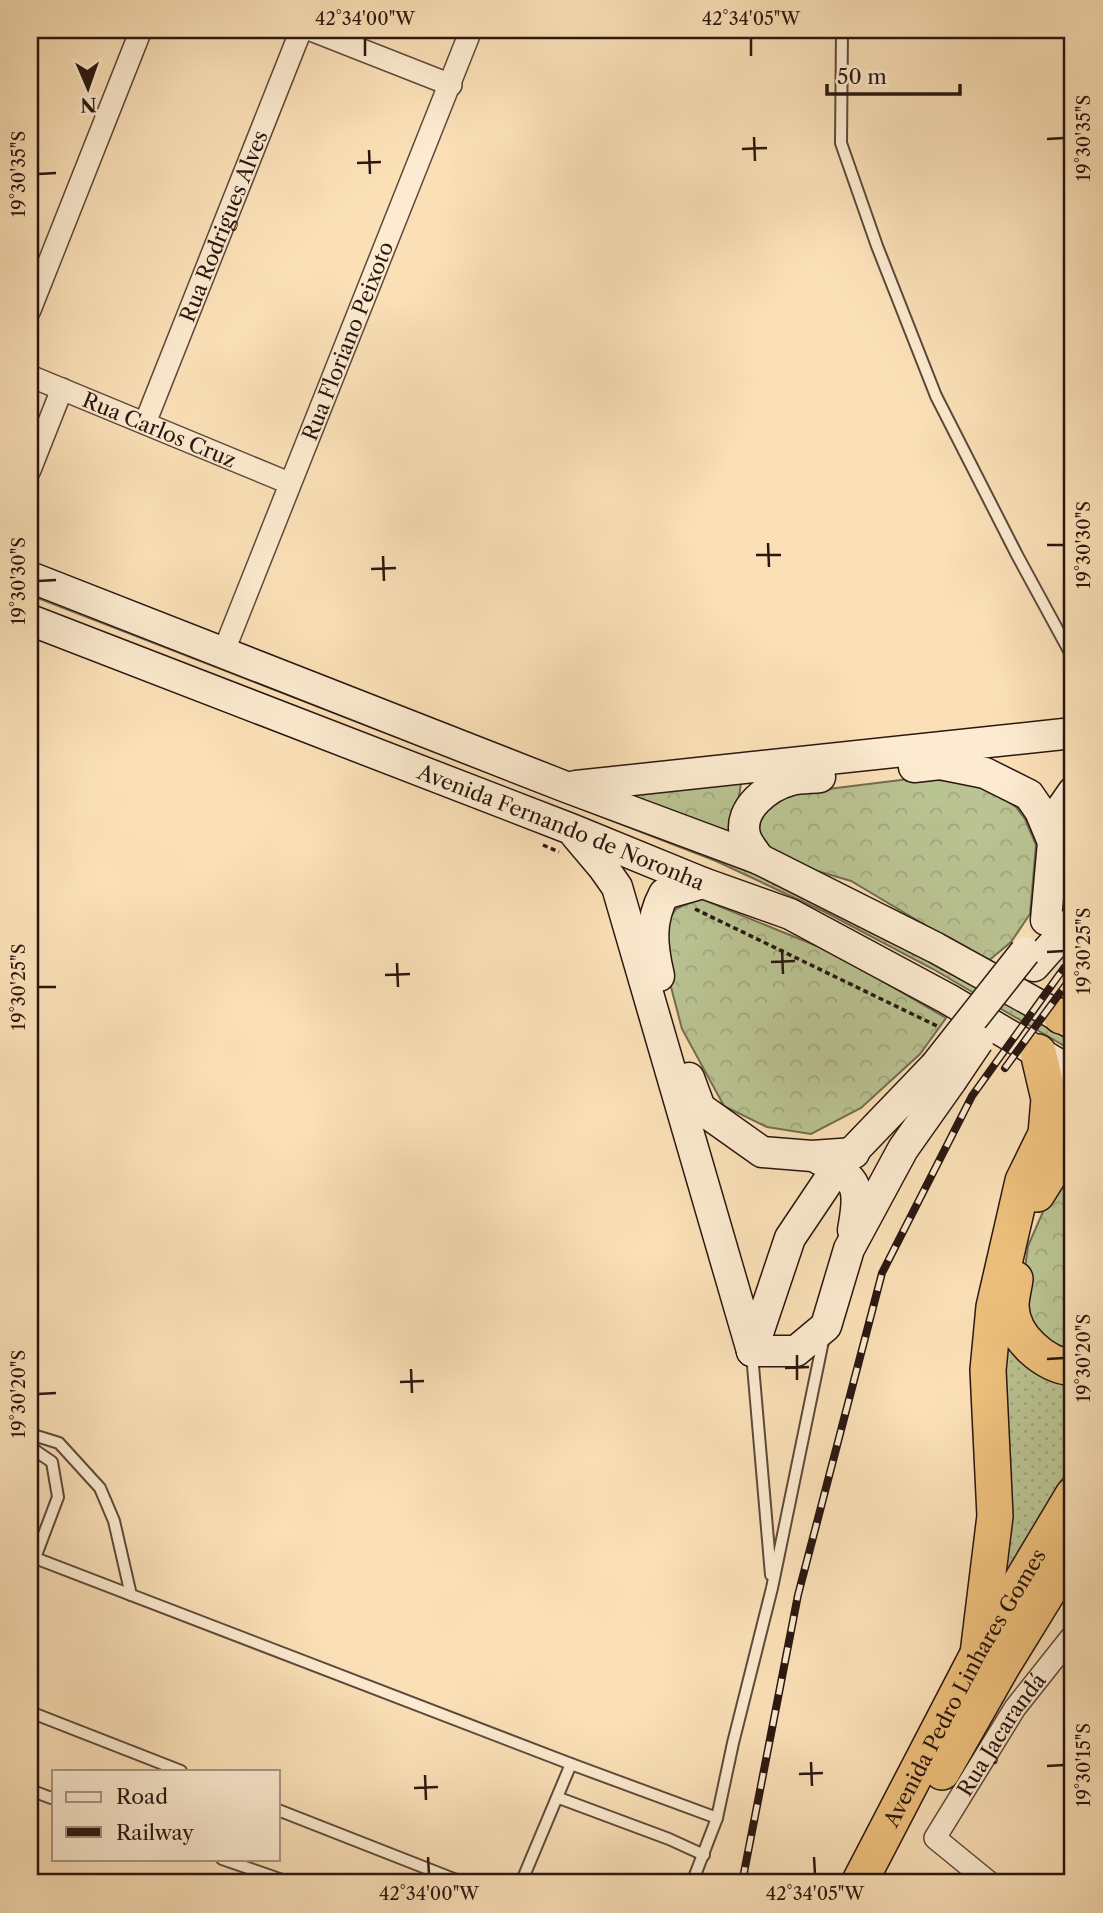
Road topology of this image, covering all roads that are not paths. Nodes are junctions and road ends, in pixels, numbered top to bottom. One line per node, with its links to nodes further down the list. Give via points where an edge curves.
1 (141, 30): 7 (street)
2 (301, 30): 10 (street, Rua Rodrigues Alves)
3 (311, 30): 6 (street)
4 (471, 30): 6 (street, Rua Floriano Peixoto)
5 (842, 30): 16 (lane, via 841,143 877,246 936,396)
6 (451, 85): 12 (street, Rua Floriano Peixoto)
7 (30, 310)
8 (30, 376): 9 (street, Rua Carlos Cruz)
9 (62, 389): 10 (street, Rua Carlos Cruz); 11 (street)
10 (145, 423): 12 (street, Rua Carlos Cruz)
11 (30, 470)
12 (289, 482): 15 (street, Rua Floriano Peixoto)
13 (30, 578): 15 (main road, Avenida Fernando de Noronha)
14 (30, 620): 20 (main road, Avenida Fernando de Noronha)
15 (223, 653): 18 (main road, Avenida Fernando de Noronha)
16 (1073, 658)
17 (1073, 733): 18 (main road)
18 (566, 787): 22 (main road, Avenida Fernando de Noronha)
19 (1073, 792): 21 (main road)
20 (565, 841): 24 (main road, Avenida Fernando de Noronha); 34 (main road, via 603,867 617,887)
21 (1058, 844): 22 (main road, via 1029,795 985,773 940,764 791,780 762,795 749,809 744,824 745,837); 25 (main road)
22 (759, 859): 26 (main road, Avenida Fernando de Noronha)
23 (1073, 871): 25 (main road)
24 (703, 883): 27 (main road, Avenida Fernando de Noronha, via 790,914); 31 (main road, via 664,894 656,910 652,948 672,1031 700,1108 762,1152)
25 (1060, 921): 29 (main road, bridge)
26 (1069, 1019)
27 (1038, 1052): 28 (main road, Avenida Fernando de Noronha); 45 (highway, via 1049,1099 1046,1134 1023,1181 994,1307 988,1370 995,1516)
28 (1073, 1073)
29 (943, 1074): 31 (main road); 32 (main road)
30 (1073, 1146): 35 (highway, via 1060,1157 1037,1195 1019,1251 1011,1308 1025,1340 1047,1360)
31 (834, 1159): 32 (main road, via 852,1181 859,1201); 34 (main road, via 790,1238)
32 (849, 1249): 33 (main road)
33 (826, 1326): 34 (main road, via 796,1351); 42 (lane)
34 (752, 1351): 42 (lane)
35 (1073, 1368)
36 (30, 1434): 43 (lane, via 59,1443 100,1488 114,1521)
37 (30, 1447): 40 (lane, via 52,1462 58,1497)
38 (1073, 1495): 45 (highway, Avenida Pedro Linhares Gomes)
39 (1073, 1551): 61 (highway, Avenida Pedro Linhares Gomes, via 938,1778)
40 (35, 1558): 41 (lane); 43 (lane)
41 (30, 1571)
42 (772, 1588): 53 (lane)
43 (131, 1595): 47 (lane)
44 (1073, 1635): 62 (street, Rua Jacarandá, via 1014,1707 936,1838)
45 (978, 1654): 60 (highway, Avenida Pedro Linhares Gomes)
46 (30, 1712): 48 (lane)
47 (571, 1764): 51 (lane); 53 (lane)
48 (178, 1770)
49 (30, 1790): 50 (lane)
50 (52, 1798)
51 (559, 1798): 54 (lane); 58 (lane)
52 (280, 1811): 57 (lane)
53 (717, 1818): 54 (lane)
54 (704, 1855): 59 (lane)
55 (225, 1860): 56 (lane)
56 (290, 1883)
57 (464, 1883)
58 (521, 1883)
59 (692, 1883)
60 (859, 1883)
61 (883, 1883)
62 (990, 1883)

